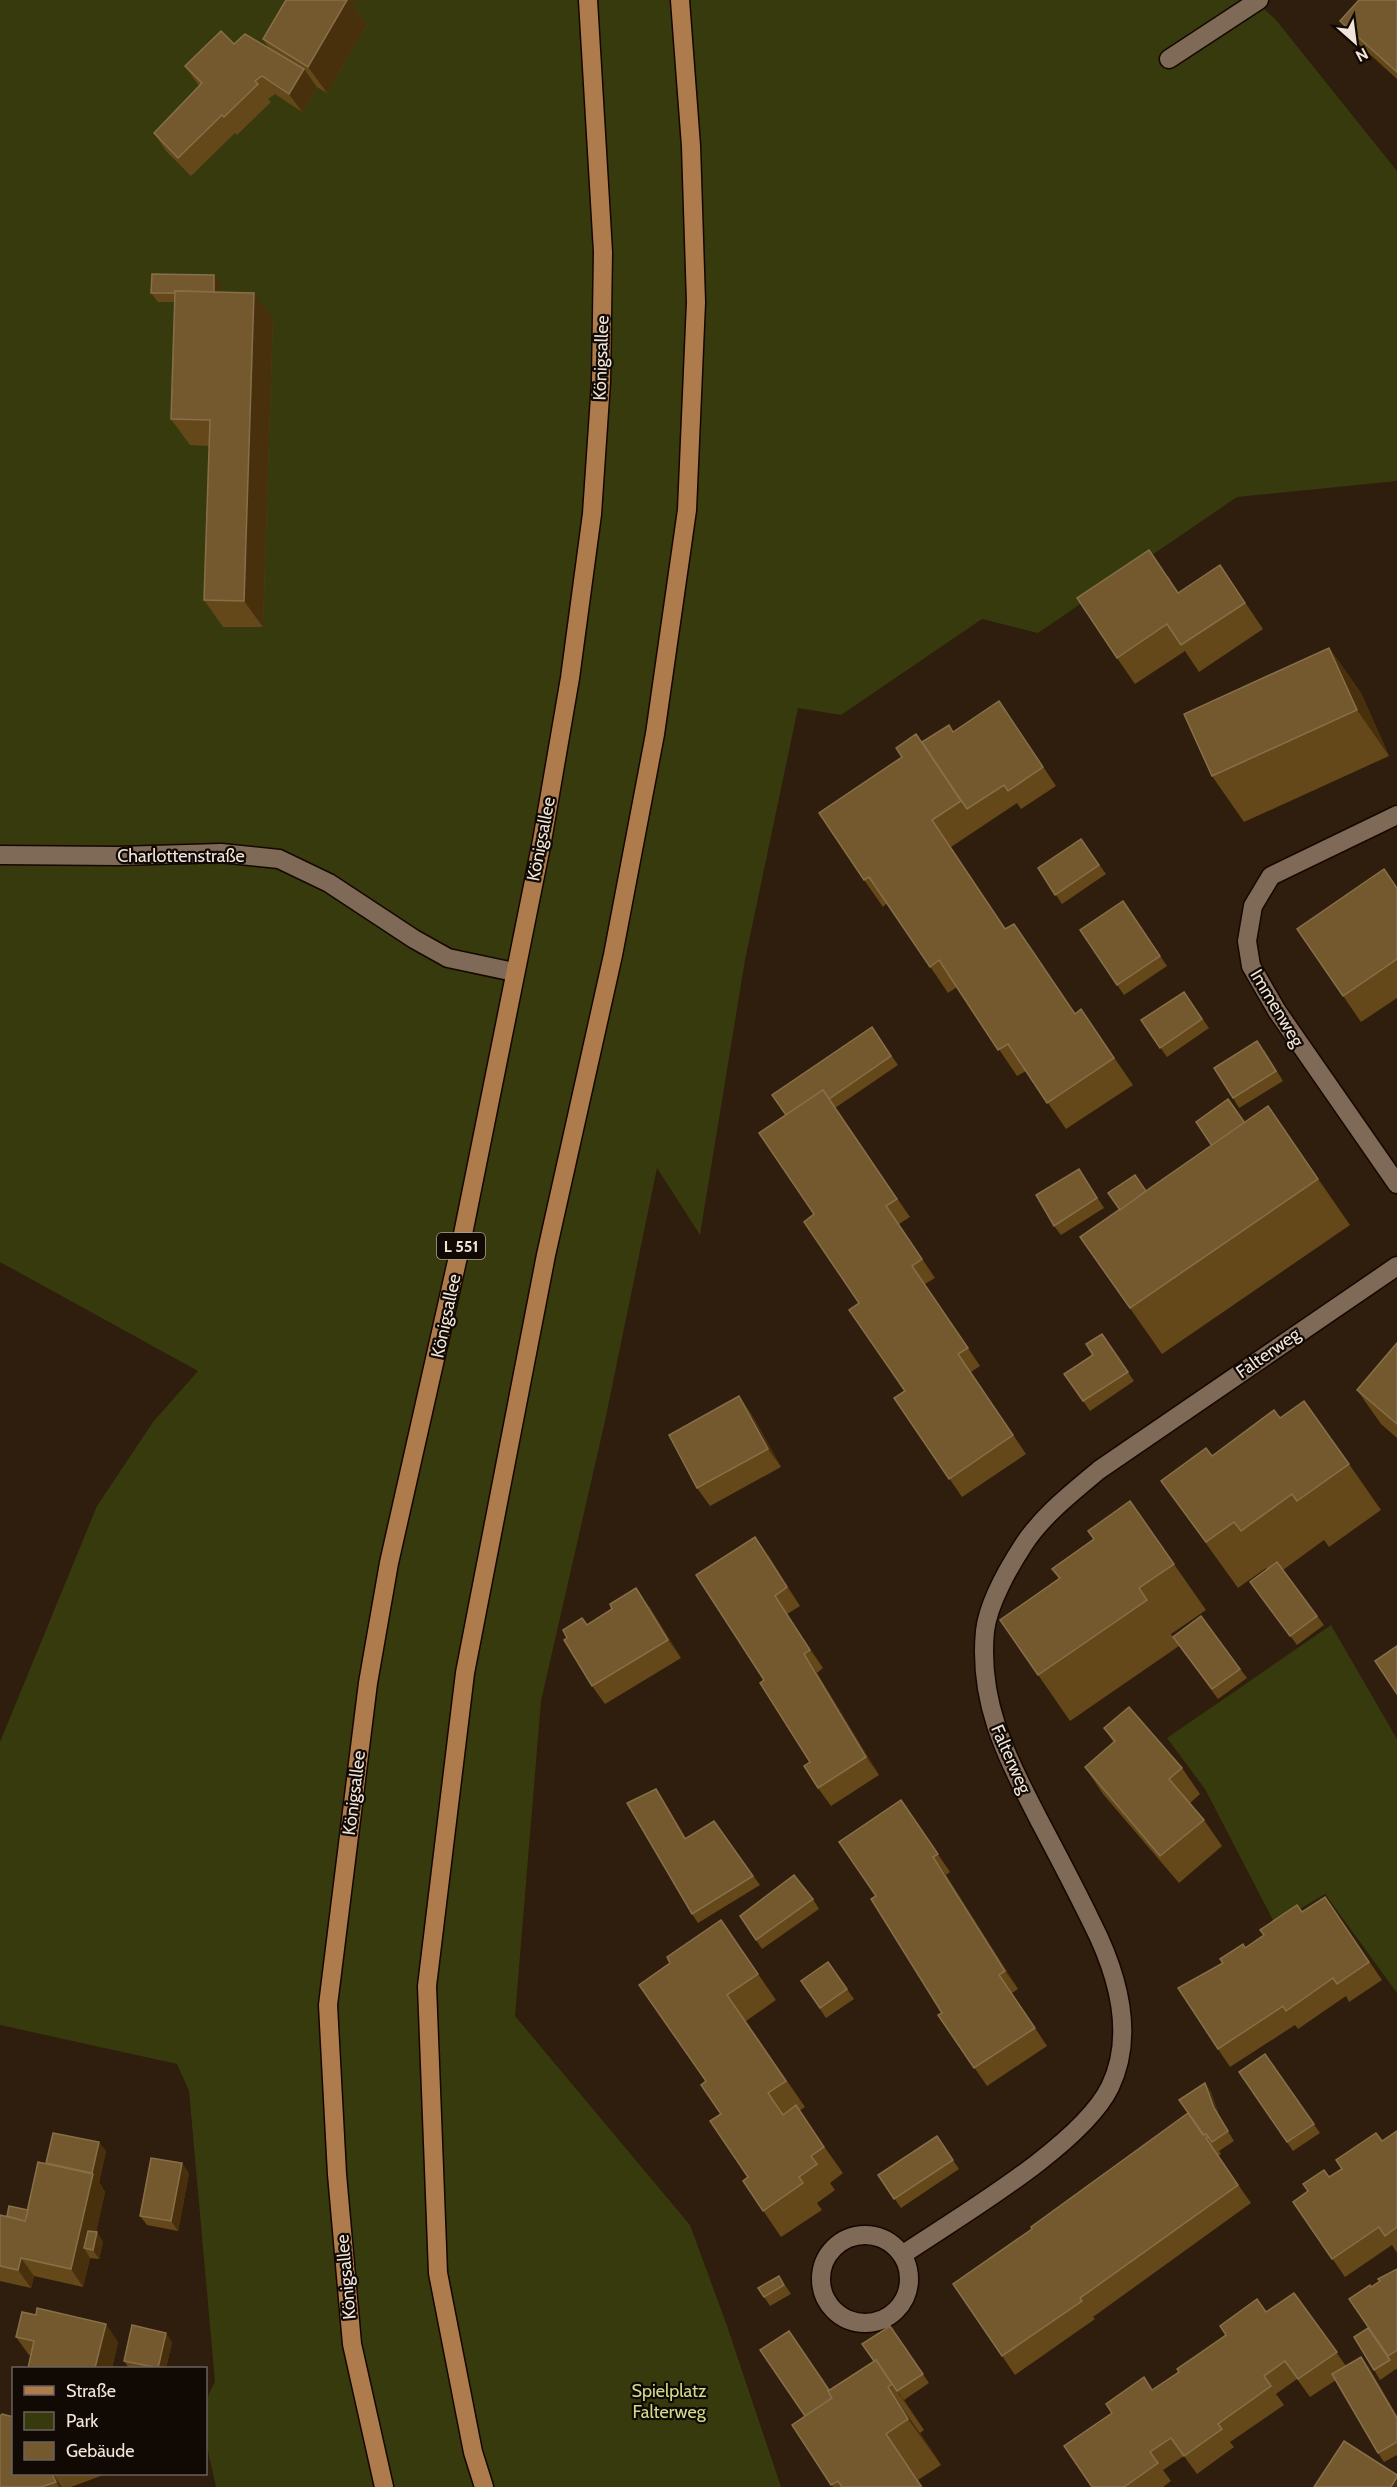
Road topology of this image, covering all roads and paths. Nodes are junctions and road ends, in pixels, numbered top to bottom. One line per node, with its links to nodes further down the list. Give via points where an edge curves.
1 (588, 0): 7 (main road, Königsallee / L 551, via 603,252 602,382 592,514 570,678 542,842)
2 (680, 0): 12 (main road, via 691,146 696,302 687,510 656,734 613,955 546,1255 465,1673 427,1986 438,2273 473,2452)
3 (1259, 0): 4 (street)
4 (1168, 59)
5 (1397, 814): 8 (street, Immenweg, via 1271,876 1253,906 1247,941 1251,966 1277,1011)
6 (0, 855): 7 (street, Charlottenstraße, via 221,853 279,859 329,884 448,958)
7 (514, 972): 11 (main road, Königsallee / L 551, via 462,1239 389,1563 368,1683 328,2005 352,2344)
8 (1397, 1184)
9 (1397, 1266): 10 (street, Falterweg, via 1099,1470 1064,1499 1025,1542 1001,1584 985,1630 986,1688 996,1729 1105,1948 1119,1996 1120,2049 1110,2087 1078,2129)
10 (902, 2255): 10 (street, via 893,2244 873,2236 852,2237 839,2243 822,2266 822,2294 829,2307 854,2323 869,2324 895,2312 909,2286 909,2271)
11 (384, 2487)
12 (484, 2487)

